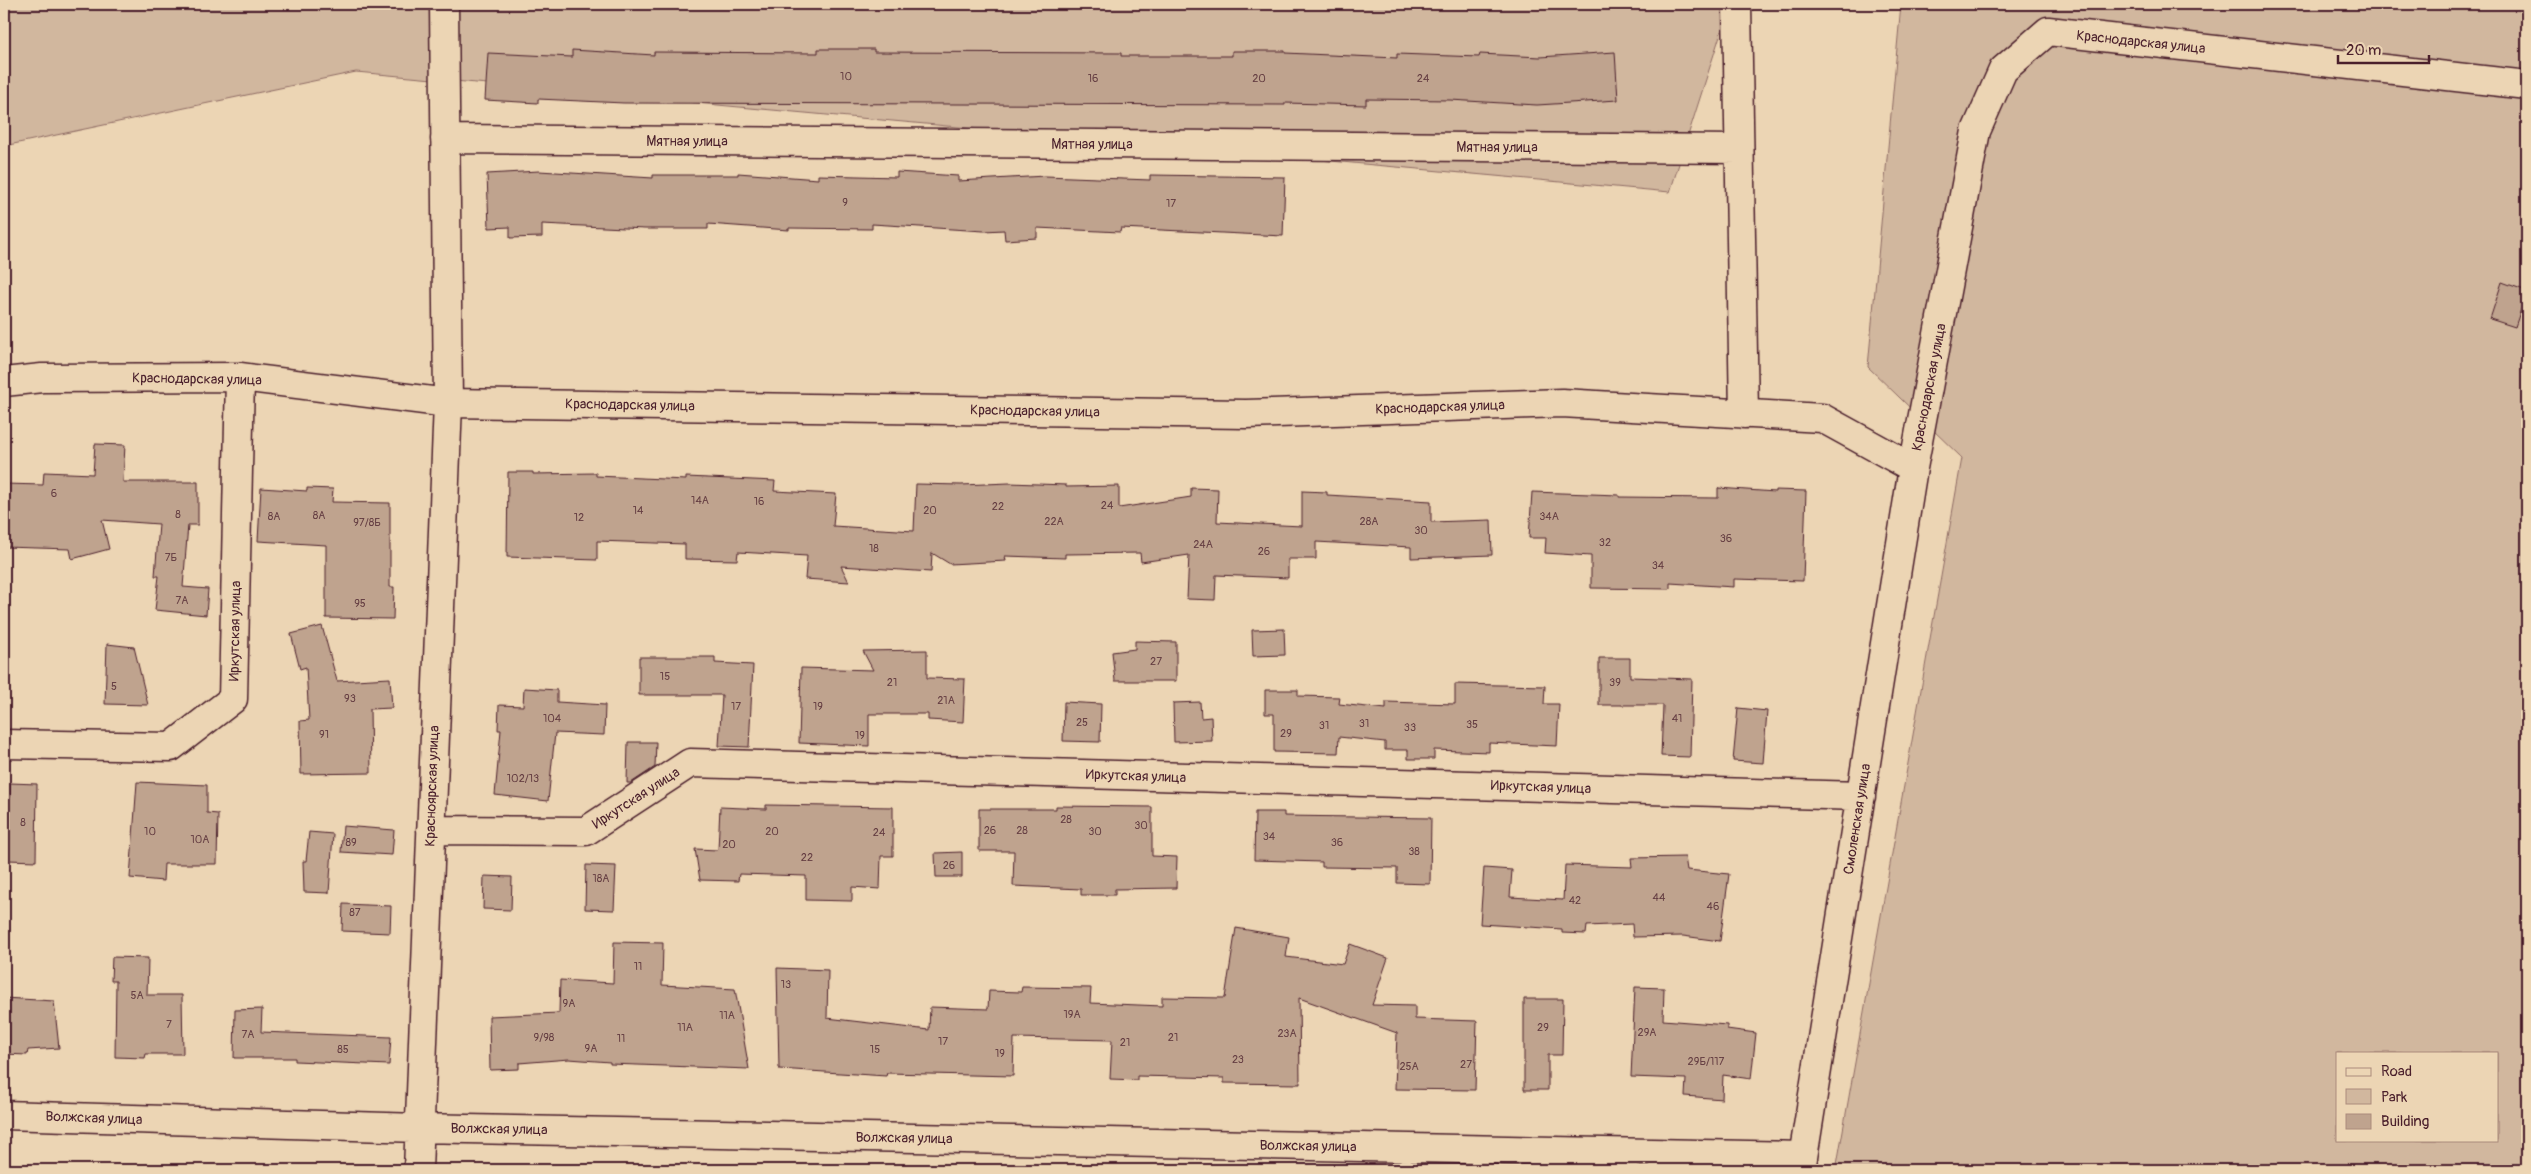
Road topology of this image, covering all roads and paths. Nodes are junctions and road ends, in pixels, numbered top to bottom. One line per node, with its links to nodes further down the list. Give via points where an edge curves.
1 (444, 4): 4 (street, Красноярская улица)
2 (1737, 4): 5 (street)
3 (2527, 85): 10 (street, Краснодарская улица, via 2048,31 2003,70 1976,131)
4 (446, 139): 5 (street, Мятная улица); 8 (street, Красноярская улица)
5 (1739, 149): 9 (street)
6 (240, 377): 7 (street, Краснодарская улица, via 42,378); 8 (street, Краснодарская улица); 11 (street, Иркутская улица, via 233,699 171,747)
7 (4, 382)
8 (448, 403): 9 (street, Краснодарская улица, via 1246,414 1562,403); 13 (street, Красноярская улица)
9 (1744, 414): 10 (street, Краснодарская улица, via 1822,418)
10 (1913, 468): 12 (street, Смоленская улица)
11 (4, 744)
12 (1861, 796): 13 (street, Иркутская улица, via 690,763 586,831); 16 (street, Смоленская улица)
13 (430, 830): 15 (street, Красноярская улица)
14 (4, 1115): 15 (street, Волжская улица)
15 (419, 1128): 16 (street, Волжская улица); 17 (street, Красноярская улица)
16 (1802, 1163)
17 (418, 1170)

